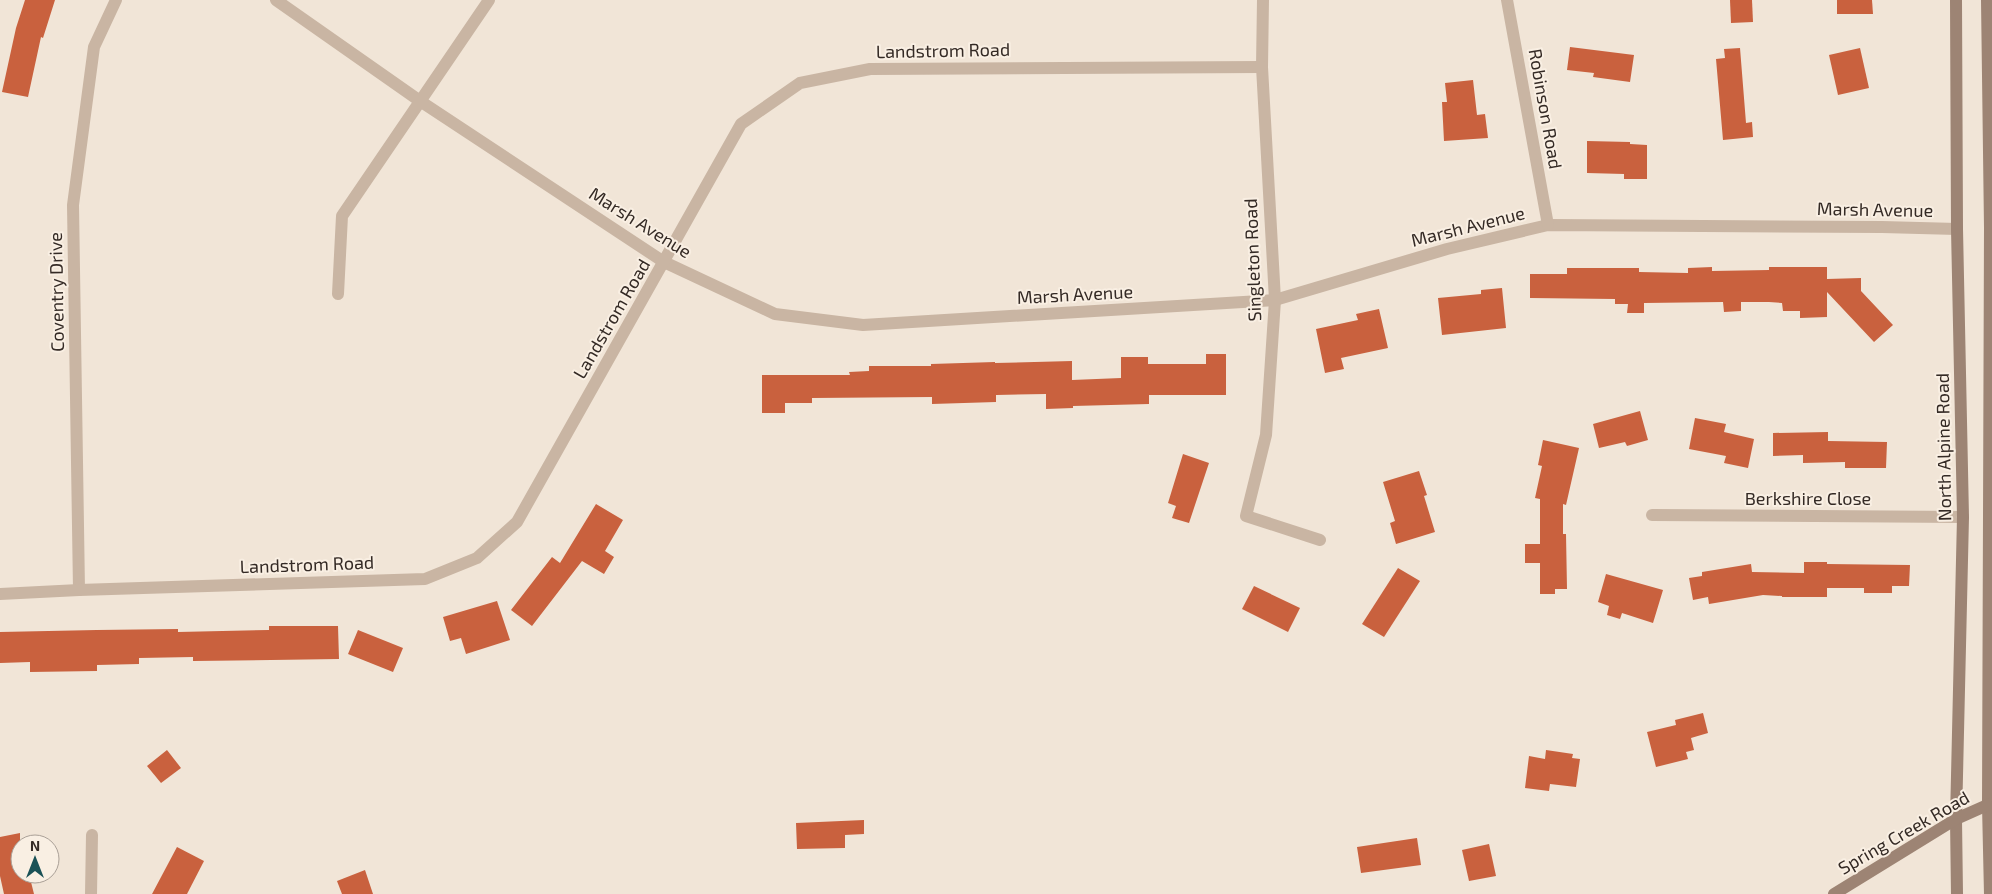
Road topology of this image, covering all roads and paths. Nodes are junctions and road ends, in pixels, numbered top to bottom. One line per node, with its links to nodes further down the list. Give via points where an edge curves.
1 (116, 0): 18 (street, Coventry Drive, via 94,47 73,205)
2 (276, 0): 9 (street, Marsh Avenue)
3 (489, 0): 9 (street)
4 (1262, 0): 8 (street, Singleton Road)
5 (1507, 0): 10 (street, Robinson Road)
6 (1956, 0): 11 (main road, North Alpine Road)
7 (1988, 0): 20 (main road)
8 (1262, 67): 12 (street, Landstrom Road, via 870,69 800,83 741,124); 14 (street, Singleton Road)
9 (420, 101): 12 (street, Marsh Avenue); 13 (street, via 342,216)
10 (1548, 225): 11 (street, Marsh Avenue); 14 (street, Marsh Avenue, via 1446,249)
11 (1957, 229): 16 (main road, North Alpine Road)
12 (664, 262): 14 (street, Marsh Avenue, via 775,314 863,325); 18 (street, Landstrom Road, via 517,522 477,558 425,578)
13 (338, 294)
14 (1274, 300): 17 (street, Singleton Road, via 1266,435 1246,516)
15 (1652, 515): 16 (street, Berkshire Close)
16 (1963, 517): 21 (main road, North Alpine Road)
17 (1320, 540)
18 (79, 590): 19 (street, Landstrom Road)
19 (0, 594)
20 (1990, 804): 21 (main road, Spring Creek Road); 23 (main road)
21 (1956, 819): 25 (main road, Spring Creek Road); 26 (main road, North Alpine Road)
22 (92, 835): 24 (street)
23 (1991, 888)
24 (90, 894)
25 (1834, 894)
26 (1958, 894)

